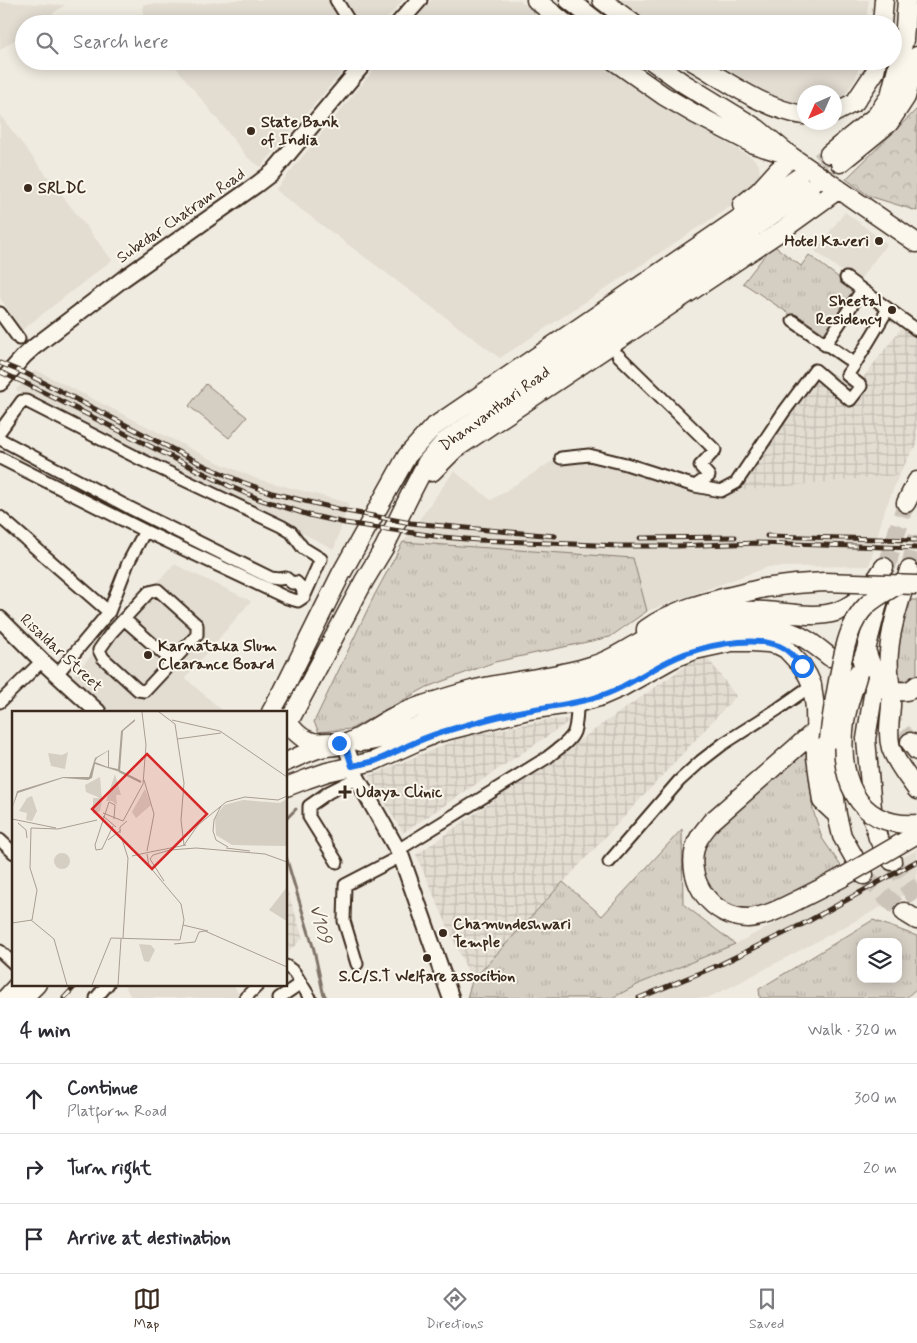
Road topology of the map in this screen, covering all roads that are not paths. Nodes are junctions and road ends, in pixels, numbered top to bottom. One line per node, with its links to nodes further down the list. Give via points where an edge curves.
1 (336, 0): 8 (street)
2 (418, 0): 9 (main road)
3 (536, 0): 10 (main road)
4 (569, 0): 11 (main road)
5 (602, 0): 12 (main road)
6 (884, 0): 13 (main road)
7 (907, 0): 14 (main road)
8 (345, 15)
9 (406, 15)
10 (555, 15)
11 (588, 15)
12 (622, 15)
13 (883, 15)
14 (902, 48)
15 (917, 56): 21 (main road, via 906,97 890,123 835,159 876,116 890,96)
16 (358, 70): 39 (main road, Subedar Chatram Road, via 273,172 123,278 34,347)
17 (627, 70): 26 (main road, via 664,96)
18 (665, 70): 22 (main road)
19 (707, 70): 24 (main road, via 762,102)
20 (875, 70): 23 (main road, via 855,102)
21 (896, 70)
22 (689, 86): 25 (main road, via 707,82 770,115); 26 (main road, via 758,129)
23 (842, 109)
24 (797, 113)
25 (797, 114)
26 (801, 172): 27 (main road); 46 (main road, Dhanvanthari Road, via 444,442 427,462); 66 (main road, Dhanvanthari Road, via 758,192 447,407 407,456 341,574)
27 (839, 189): 28 (main road); 46 (main road, via 455,449)
28 (917, 243)
29 (846, 278): 30 (street)
30 (862, 290): 31 (street); 36 (street)
31 (888, 309): 34 (street); 38 (street)
32 (0, 312): 35 (street)
33 (793, 321): 36 (street)
34 (917, 330)
35 (19, 339)
36 (826, 345): 38 (street)
37 (618, 355): 45 (street, via 716,450 700,466 709,476)
38 (854, 364): 45 (street, via 847,375 862,386 850,400 815,370 736,483 721,491)
39 (0, 383)
40 (0, 431): 51 (street, via 22,401 26,401 281,526 291,532 303,548 321,559)
41 (0, 439): 51 (street, via 270,578 296,582)
42 (0, 458): 49 (street)
43 (561, 458): 45 (street, via 589,455)
44 (917, 481): 47 (main road)
45 (695, 486)
46 (412, 491): 72 (main road, Dhanvanthari Road, via 384,548)
47 (906, 503)
48 (0, 517): 52 (street)
49 (145, 531): 51 (street, via 287,598 298,601); 52 (street, via 128,563)
50 (908, 580): 57 (main road, bridge, via 824,582 764,588 690,607 646,629); 65 (main road, via 891,636); 74 (main road, bridge, via 885,591 866,606 853,624 832,712)
51 (304, 597)
52 (109, 612): 55 (street)
53 (0, 619): 60 (main road, Risaldar Street)
54 (124, 619): 56 (street); 61 (street); 61 (street, via 149,592 158,590 198,625 197,635)
55 (100, 623): 56 (street); 62 (street)
56 (111, 633): 61 (street, via 99,650 103,658 138,690 145,691)
57 (644, 640): 58 (main road, via 697,618 730,612 805,615 836,612 859,599 885,568); 75 (main road, via 593,666 472,690 424,705 396,716)
58 (866, 650): 80 (main road, bridge, via 845,728 844,755 848,779 858,801 877,817 888,822); 87 (main road, via 874,689 866,740 872,820)
59 (830, 657): 75 (main road, via 788,630 758,625 710,630 661,646 597,679 487,703 380,739)
60 (42, 662): 62 (main road, Risaldar Street); 67 (street)
61 (172, 662)
62 (57, 674): 69 (main road, Risaldar Street)
63 (812, 685): 68 (main road, via 802,666 786,649 766,643 732,642 674,658 622,687); 74 (main road); 86 (street, via 701,760)
64 (917, 685): 65 (main road, via 906,692)
65 (890, 690): 79 (main road, via 888,720 891,748)
66 (284, 691): 70 (main road, Dhanvanthari Road); 71 (main road)
67 (0, 702)
68 (577, 703): 77 (main road, via 528,710 424,738); 84 (street, via 575,729 565,743)
69 (91, 709)
70 (272, 711)
71 (285, 711)
72 (288, 716)
73 (288, 723): 75 (main road, via 303,738)
74 (822, 736): 81 (main road, bridge, via 765,774 711,822 698,840 693,871 696,882 710,902 722,912 736,916 763,915 843,877); 88 (main road, via 830,756 842,836)
75 (345, 744): 76 (main road, via 321,748); 77 (main road)
76 (288, 761)
77 (355, 772): 78 (main road, via 306,778); 84 (main road); 85 (street, via 309,806 309,817)
78 (288, 786)
79 (917, 790)
80 (917, 824)
81 (917, 834)
82 (0, 840): 83 (street)
83 (12, 851)
84 (400, 853): 91 (street, via 345,885 344,921); 104 (main road)
85 (337, 862)
86 (610, 862)
87 (892, 862)
88 (864, 875)
89 (0, 951): 90 (street)
90 (12, 962)
91 (357, 964)
92 (288, 968): 93 (street)
93 (301, 983): 102 (street); 103 (street)
94 (17, 986): 98 (main road)
95 (35, 986): 99 (main road)
96 (257, 986): 101 (street)
97 (108, 990): 100 (street)
98 (6, 998)
99 (23, 998)
100 (96, 998)
101 (246, 998)
102 (279, 998)
103 (310, 998)
104 (451, 998)

